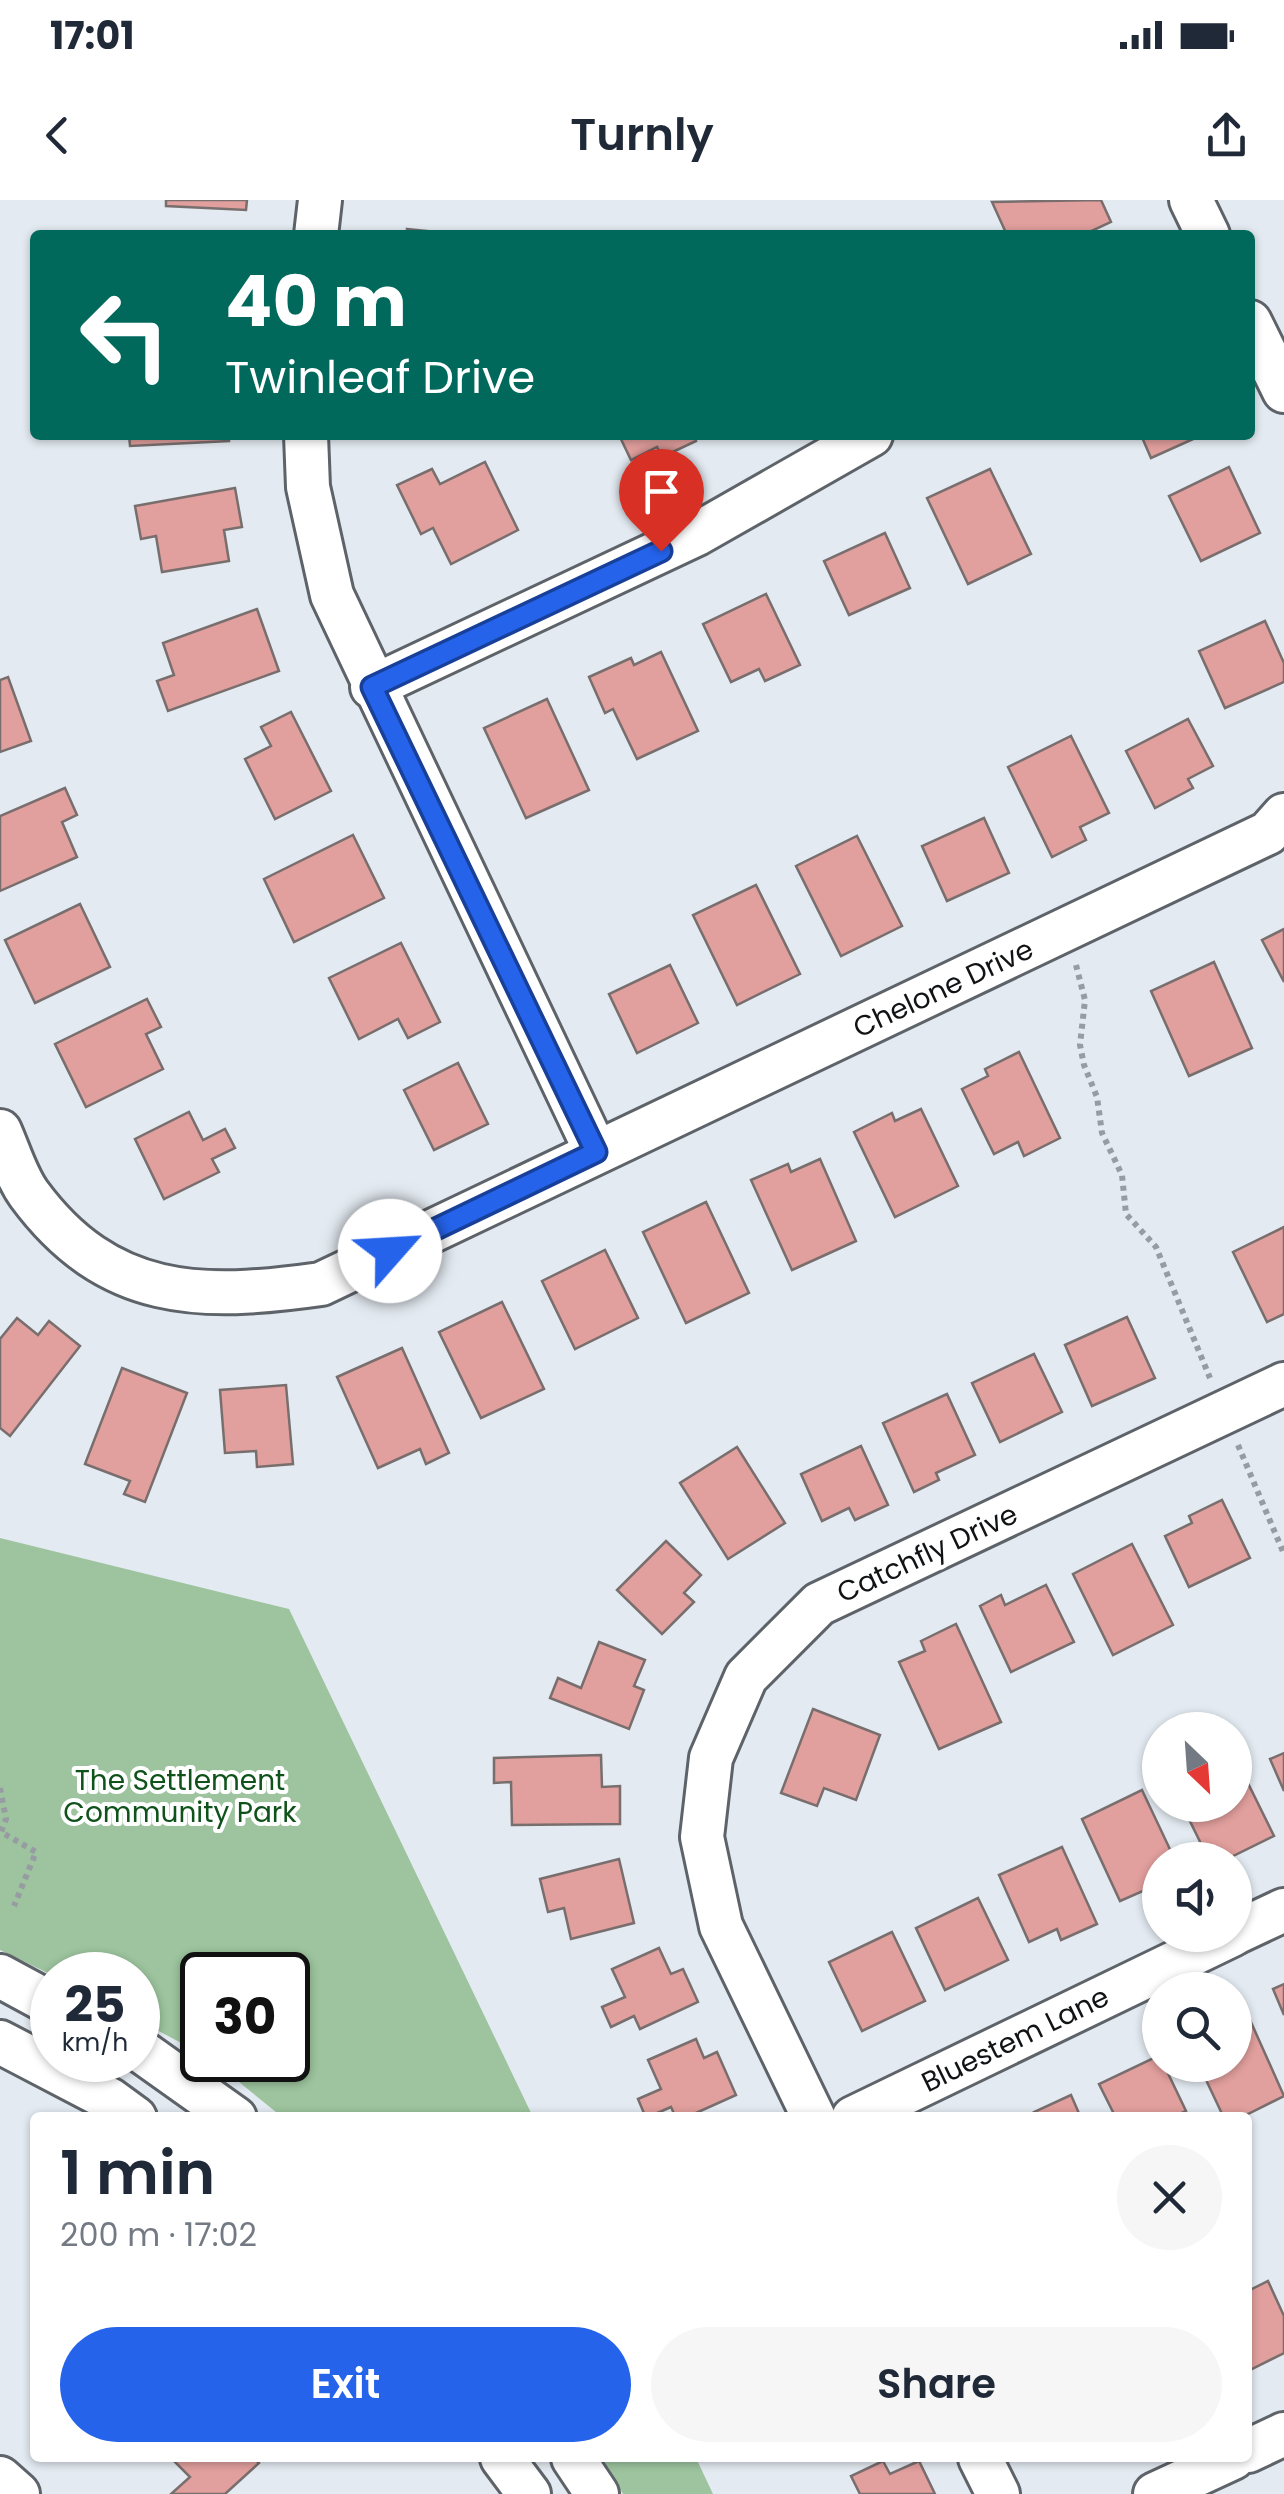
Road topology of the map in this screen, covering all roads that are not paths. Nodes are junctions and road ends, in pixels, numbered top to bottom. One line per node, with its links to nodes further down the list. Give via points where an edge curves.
1 (320, 200): 3 (street)
2 (1190, 200): 4 (street)
3 (317, 230)
4 (1205, 230)
5 (1255, 332): 6 (street)
6 (1284, 392)
7 (306, 440): 9 (street, via 308,488 332,595)
8 (862, 440): 9 (street, via 698,534)
9 (372, 687): 12 (street)
10 (1284, 816): 12 (street, Chelone Drive, via 1268,833)
11 (0, 1130): 12 (street, Chelone Drive, via 28,1192 81,1250 156,1288 238,1296 321,1284)
12 (596, 1152)
13 (1284, 1384): 23 (street, Catchfly Drive, via 819,1604 746,1678 711,1758 702,1838 721,1926)
14 (1284, 1910): 15 (street, Bluestem Lane)
15 (1252, 1925)
16 (1196, 1952): 24 (street, Bluestem Lane)
17 (0, 1976): 18 (street)
18 (30, 1992)
19 (0, 2042): 21 (street)
20 (160, 2064): 22 (street)
21 (127, 2112)
22 (227, 2112)
23 (811, 2112)
24 (865, 2112)
25 (1284, 2434): 26 (street)
26 (1252, 2449)
27 (505, 2462): 33 (street)
28 (576, 2462): 34 (street)
29 (982, 2462): 35 (street)
30 (1224, 2462): 36 (street)
31 (0, 2478): 32 (street)
32 (18, 2494)
33 (528, 2494)
34 (597, 2494)
35 (998, 2494)
36 (1155, 2494)

